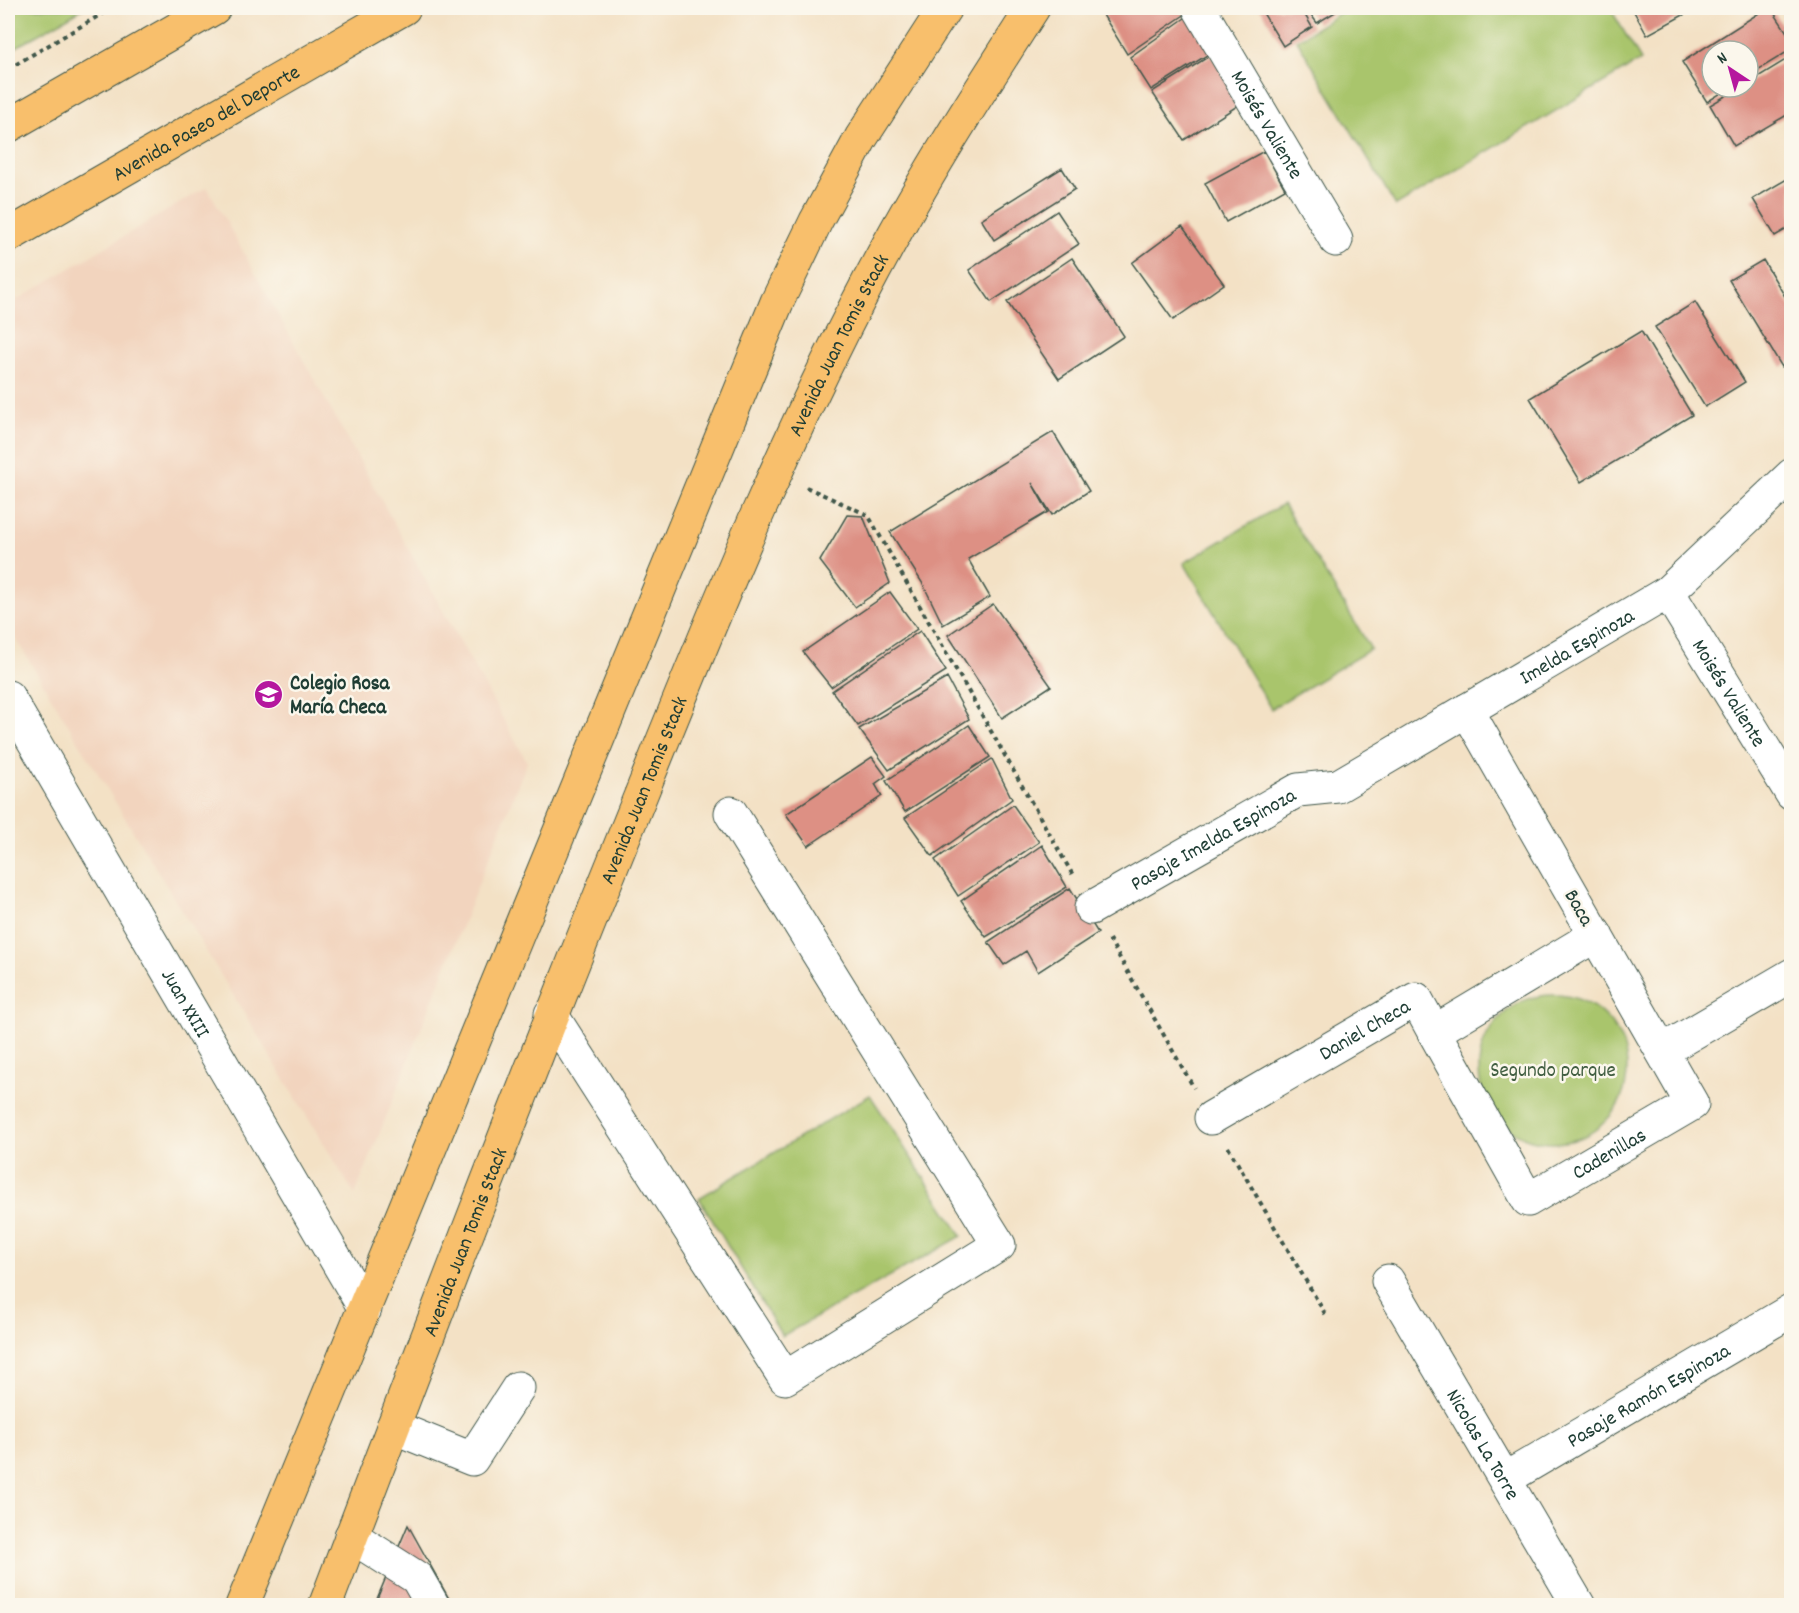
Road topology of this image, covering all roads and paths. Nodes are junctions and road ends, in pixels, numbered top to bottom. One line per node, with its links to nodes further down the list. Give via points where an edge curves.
1 (112, 8): 7 (path)
2 (214, 8): 8 (main road)
3 (404, 8): 9 (main road, Avenida Paseo del Deporte)
4 (945, 8): 29 (main road, via 861,138 777,302)
5 (1033, 8): 11 (main road, Avenida Juan Tomis Stack, via 969,105 890,242)
6 (1199, 8): 10 (street, Moisés Valiente)
7 (8, 69)
8 (8, 126)
9 (8, 236)
10 (1336, 240)
11 (776, 473): 13 (path); 23 (main road, Avenida Juan Tomis Stack)
12 (1791, 475): 14 (street, Imelda Espinoza)
13 (849, 507)
14 (1668, 592): 16 (street, Imelda Espinoza); 18 (street, Moisés Valiente)
15 (8, 697): 29 (street, Juan XXIII)
16 (1467, 710): 17 (street, Imelda Espinoza); 21 (street, Baca)
17 (1338, 786): 20 (street, Pasaje Imelda Espinoza, via 1298,790)
18 (1791, 794)
19 (731, 813): 23 (street, via 999,1245 786,1378)
20 (1091, 908)
21 (1596, 935): 24 (street, Daniel Checa); 25 (street, Baca)
22 (1791, 975): 25 (street)
23 (551, 1014): 32 (main road, Avenida Juan Tomis Stack)
24 (1434, 1032): 26 (street, Cadenillas, via 1528,1200); 27 (street, Daniel Checa, via 1416,999)
25 (1662, 1052): 26 (street, Baca)
26 (1692, 1104)
27 (1211, 1118)
28 (1388, 1281): 33 (street, Nicolas La Torre)
29 (365, 1309): 35 (main road)
30 (1791, 1310): 33 (street, Pasaje Ramón Espinoza)
31 (518, 1388): 32 (street, via 472,1459)
32 (393, 1427): 34 (main road, Avenida Juan Tomis Stack)
33 (1505, 1479): 38 (street, Nicolas La Torre)
34 (351, 1536): 36 (main road, Avenida Juan Tomis Stack); 37 (street, via 417,1578)
35 (242, 1605)
36 (325, 1605)
37 (433, 1605)
38 (1578, 1605)

